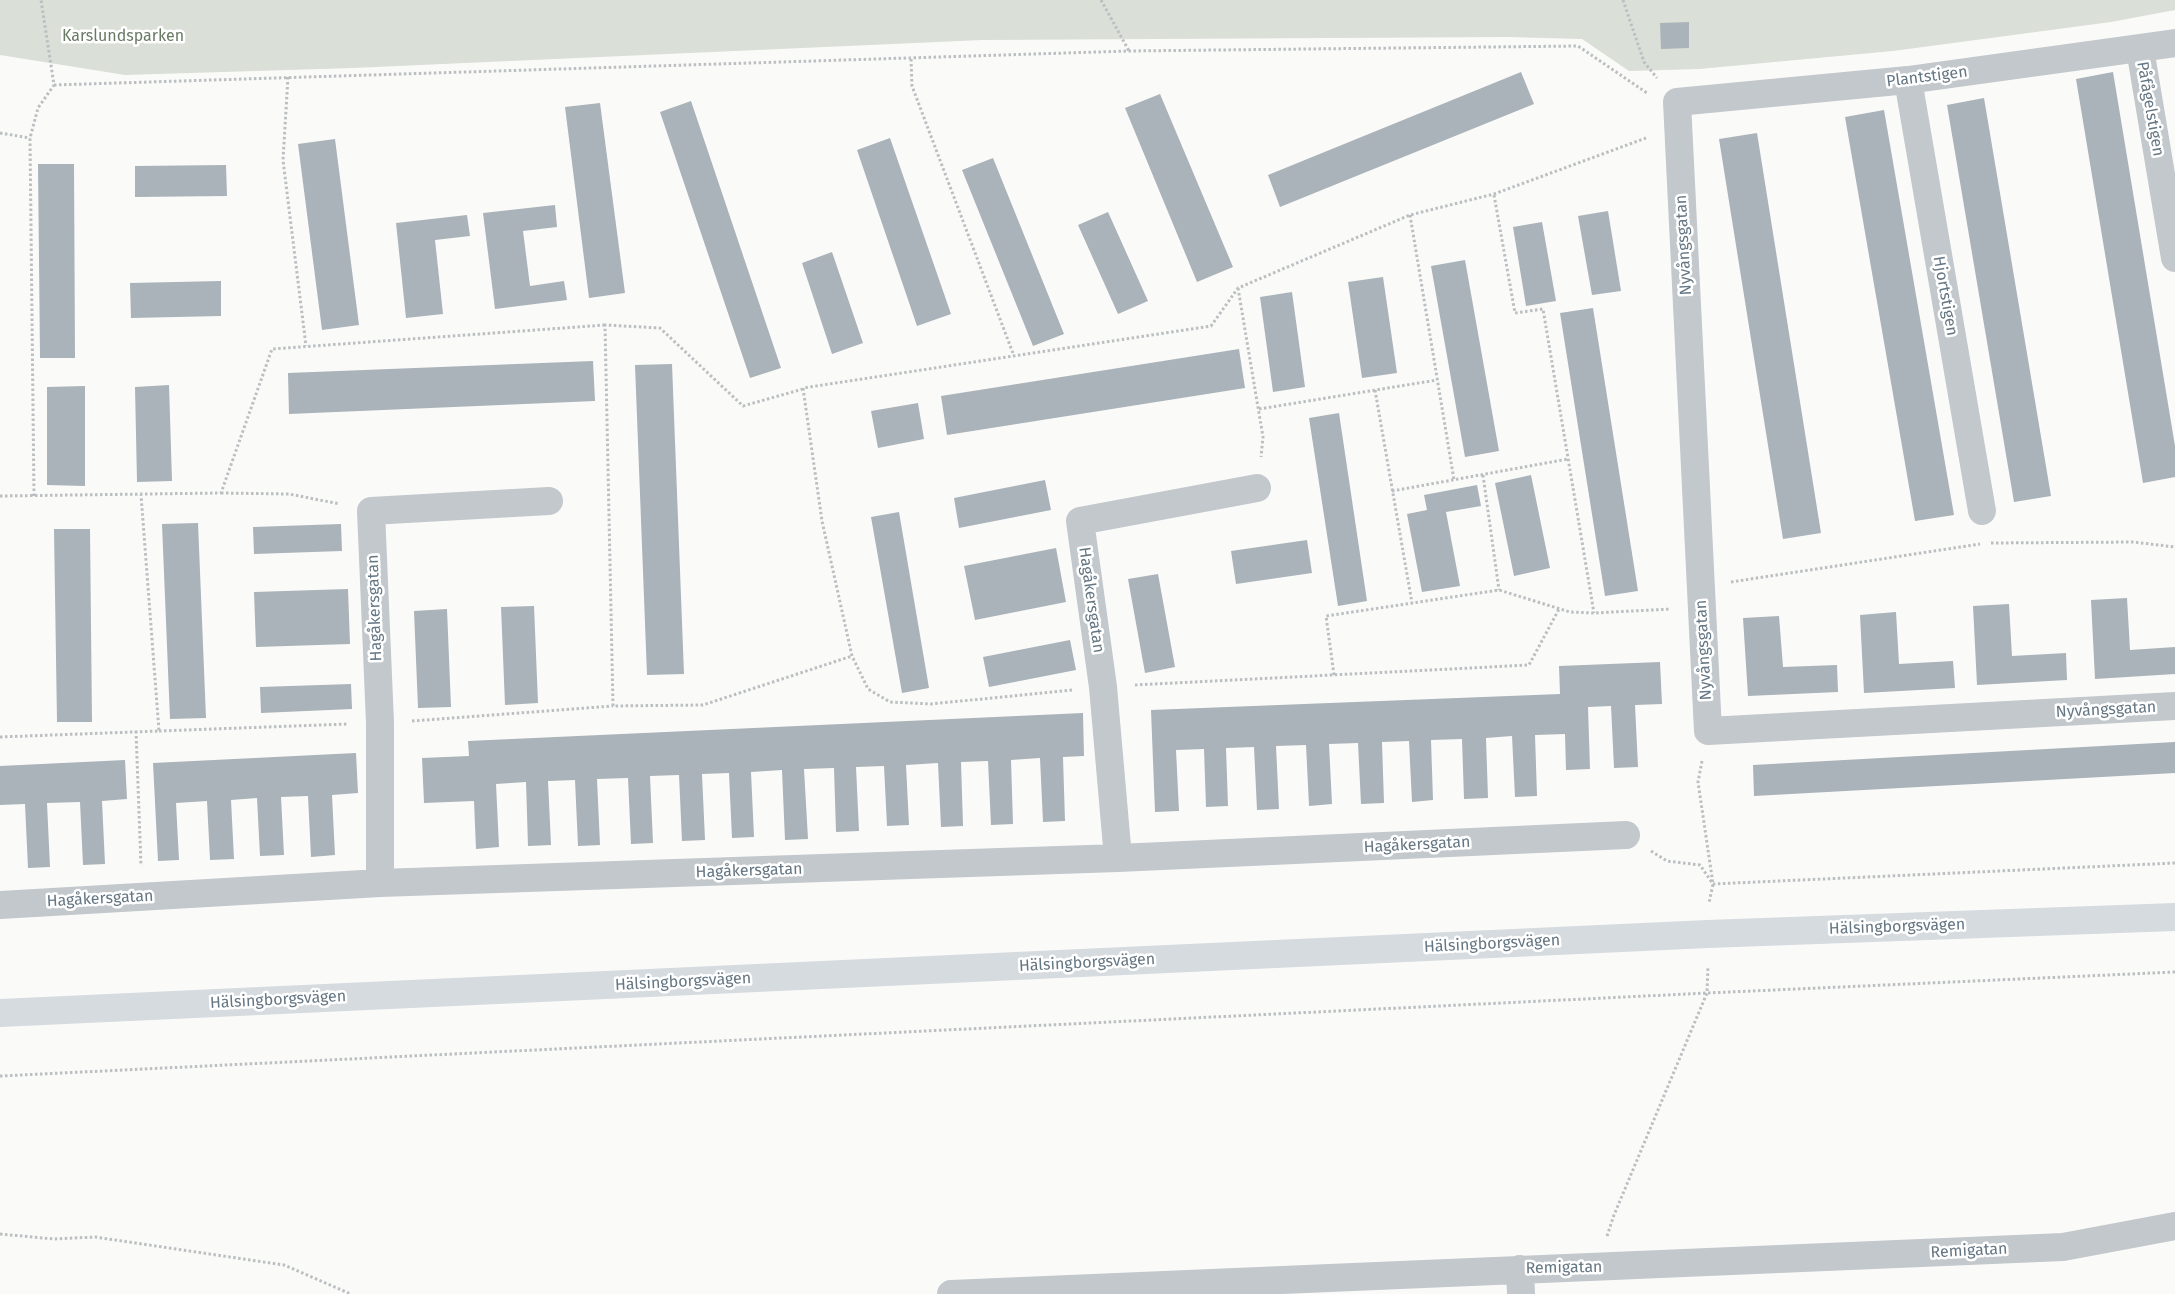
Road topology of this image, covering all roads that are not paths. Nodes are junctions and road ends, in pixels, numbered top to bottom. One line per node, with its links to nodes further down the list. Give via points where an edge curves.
1 (2175, 43): 2 (street, Plantstigen)
2 (2140, 49): 3 (street, Plantstigen); 5 (street, Påfågelstigen)
3 (1908, 80): 4 (street, Plantstigen); 8 (street, Hjortstigen)
4 (1677, 102): 9 (street, Nyvångsgatan, via 1708,731)
5 (2175, 258)
6 (1257, 488): 11 (street, Hagåkersgatan, via 1080,521 1103,687)
7 (549, 501): 12 (street, Hagåkersgatan, via 371,511 380,723)
8 (1982, 511)
9 (2175, 706)
10 (1626, 835): 11 (street, Hagåkersgatan)
11 (1118, 858): 12 (street, Hagåkersgatan)
12 (380, 883): 13 (street, Hagåkersgatan)
13 (0, 905)
14 (2175, 917): 15 (main road, Hälsingborgsvägen, via 1708,934)
15 (0, 1013)
16 (2175, 1226): 17 (street, Remigatan, via 2063,1247 1598,1268)
17 (1520, 1281): 18 (street, Remigatan)
18 (951, 1294)

